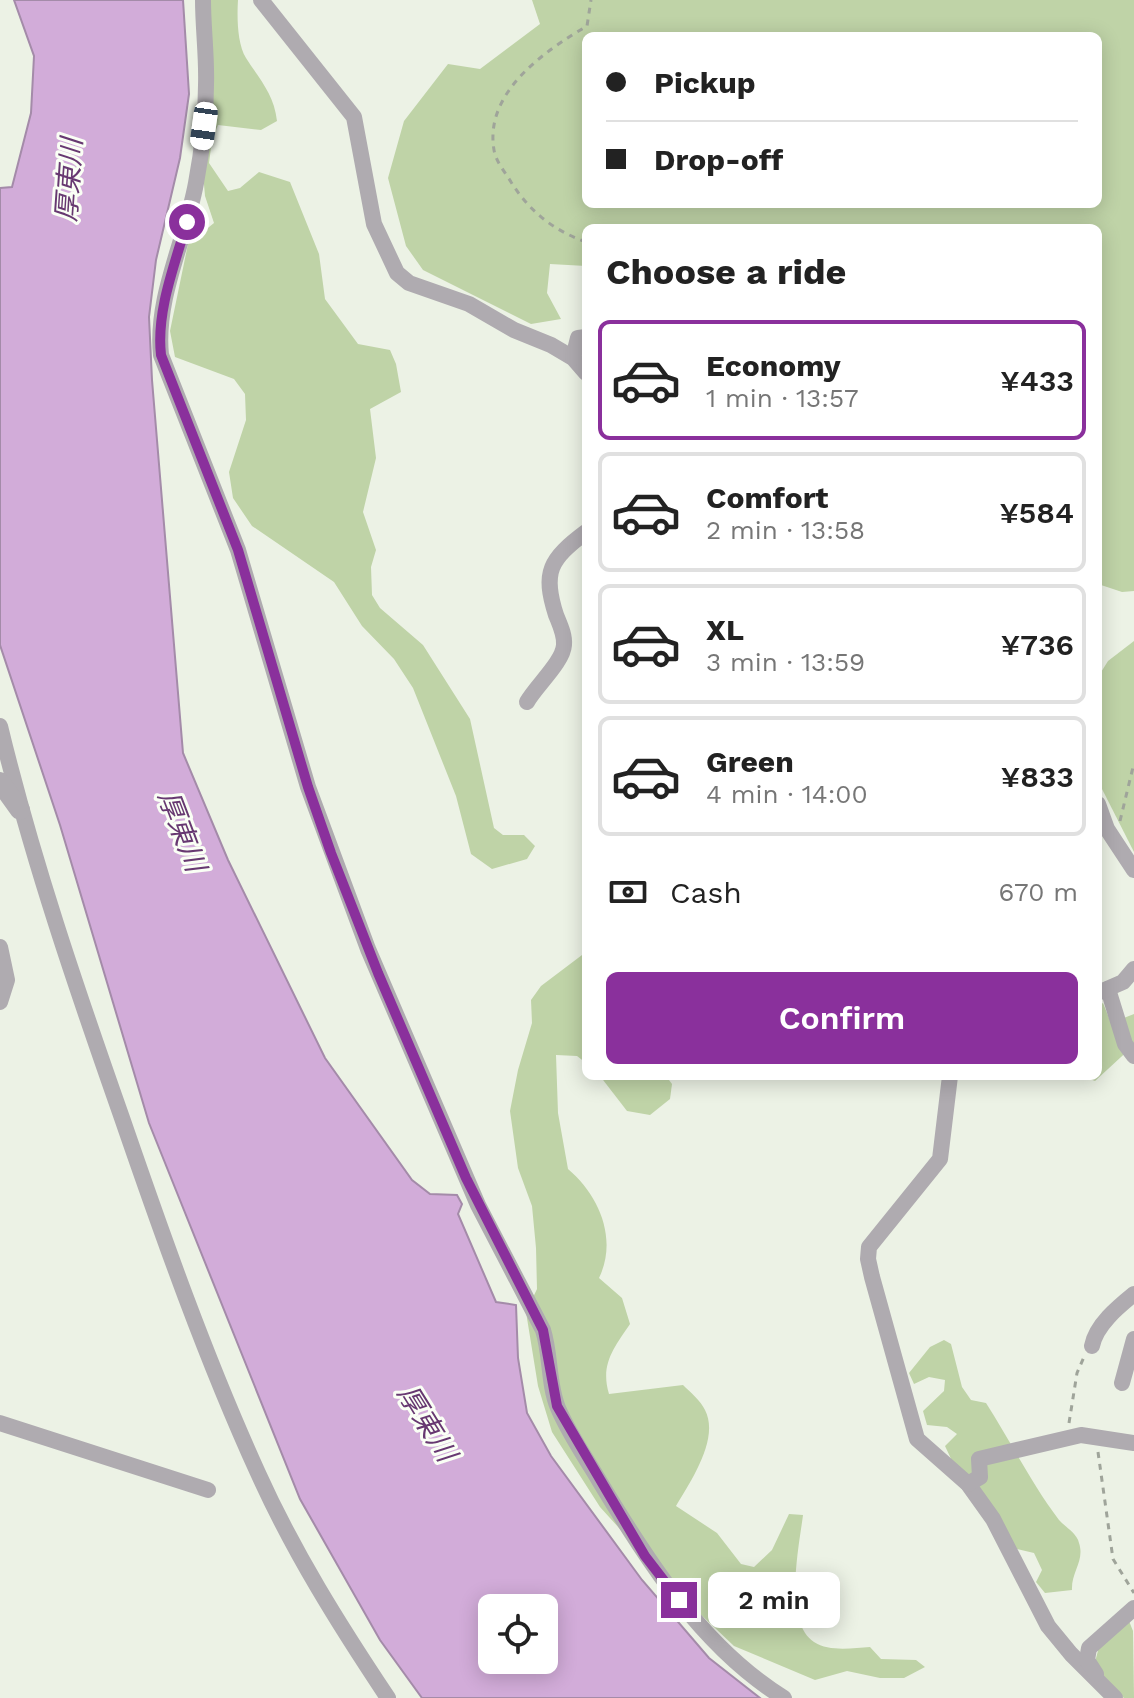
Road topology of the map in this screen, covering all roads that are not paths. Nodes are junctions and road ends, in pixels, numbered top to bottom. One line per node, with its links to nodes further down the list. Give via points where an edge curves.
1 (203, 0): 30 (street, via 204,126 193,202 163,313 161,355 238,550 308,787 418,1069 478,1205 543,1330 557,1406 667,1586 725,1651)
2 (261, 0): 4 (street, via 354,117 374,224 397,273)
3 (582, 338): 4 (street)
4 (573, 358): 5 (street)
5 (582, 368)
6 (582, 535): 7 (street, via 568,545 548,575 565,647)
7 (527, 702)
8 (0, 726): 10 (street)
9 (0, 782): 10 (street)
10 (20, 810): 29 (street, via 147,1190 258,1474 332,1615)
11 (1102, 815): 12 (street)
12 (1134, 870)
13 (0, 947): 16 (street, via 7,980)
14 (1134, 969): 15 (street, via 1123,982)
15 (1103, 991): 17 (street)
16 (0, 1002)
17 (1134, 1056)
18 (950, 1080): 25 (street, via 940,1159 869,1247 868,1259 917,1439)
19 (1134, 1294): 21 (street, via 1094,1336)
20 (1134, 1339): 22 (street)
21 (1092, 1346)
22 (1122, 1383)
23 (0, 1423): 26 (street)
24 (1134, 1443): 25 (street, via 1081,1435 979,1459 980,1477)
25 (968, 1484): 28 (street, via 993,1519 1048,1626)
26 (208, 1490)
27 (1134, 1608): 28 (street, via 1089,1648 1087,1660)
28 (1096, 1680): 31 (street)
29 (388, 1698)
30 (784, 1698)
31 (1115, 1698)

